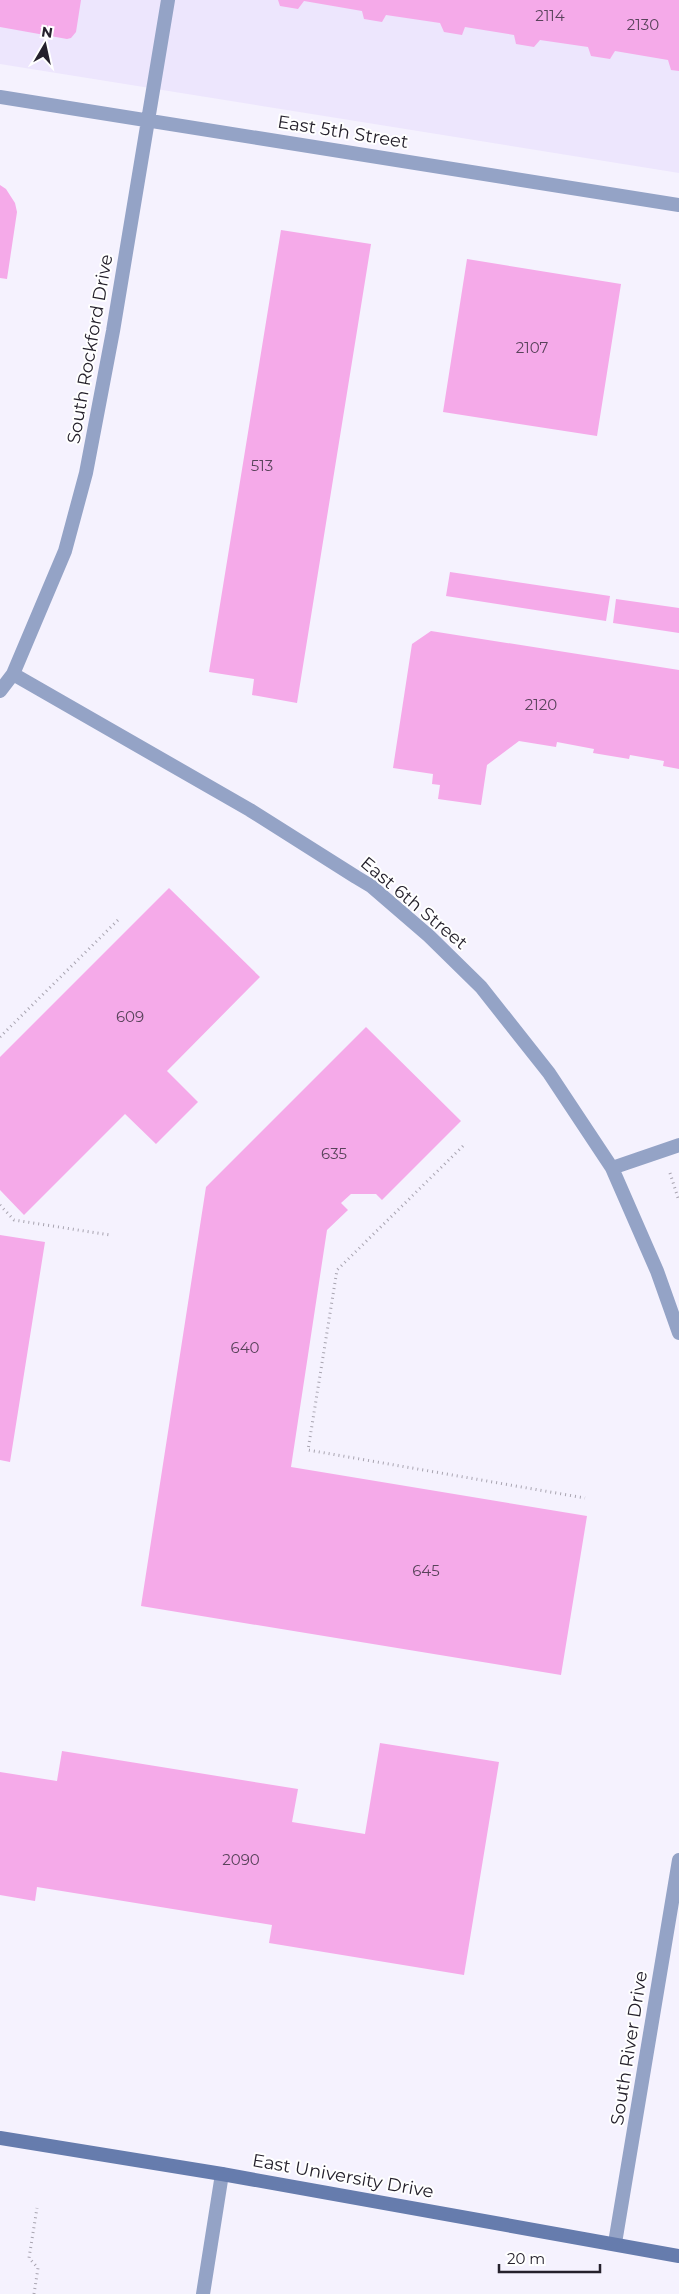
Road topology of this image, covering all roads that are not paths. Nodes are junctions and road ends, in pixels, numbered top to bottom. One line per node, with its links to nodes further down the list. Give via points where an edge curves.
1 (168, 0): 3 (street, South Rockford Drive)
2 (0, 97): 3 (street, East 5th Street)
3 (149, 120): 4 (street, East 5th Street); 5 (street, South Rockford Drive, via 86,473 65,551)
4 (679, 205)
5 (13, 674): 6 (street, South Rockford Drive); 8 (street, East 6th Street, via 250,810 370,886 429,936 481,987 549,1074)
6 (0, 691)
7 (679, 1145): 8 (street)
8 (612, 1168): 9 (street, via 657,1270)
9 (679, 1333)
10 (679, 1860): 13 (street, South River Drive)
11 (0, 2138): 12 (main road, East University Drive)
12 (222, 2174): 13 (main road, East University Drive); 15 (street)
13 (615, 2243): 14 (main road, East University Drive)
14 (679, 2256)
15 (203, 2294)

